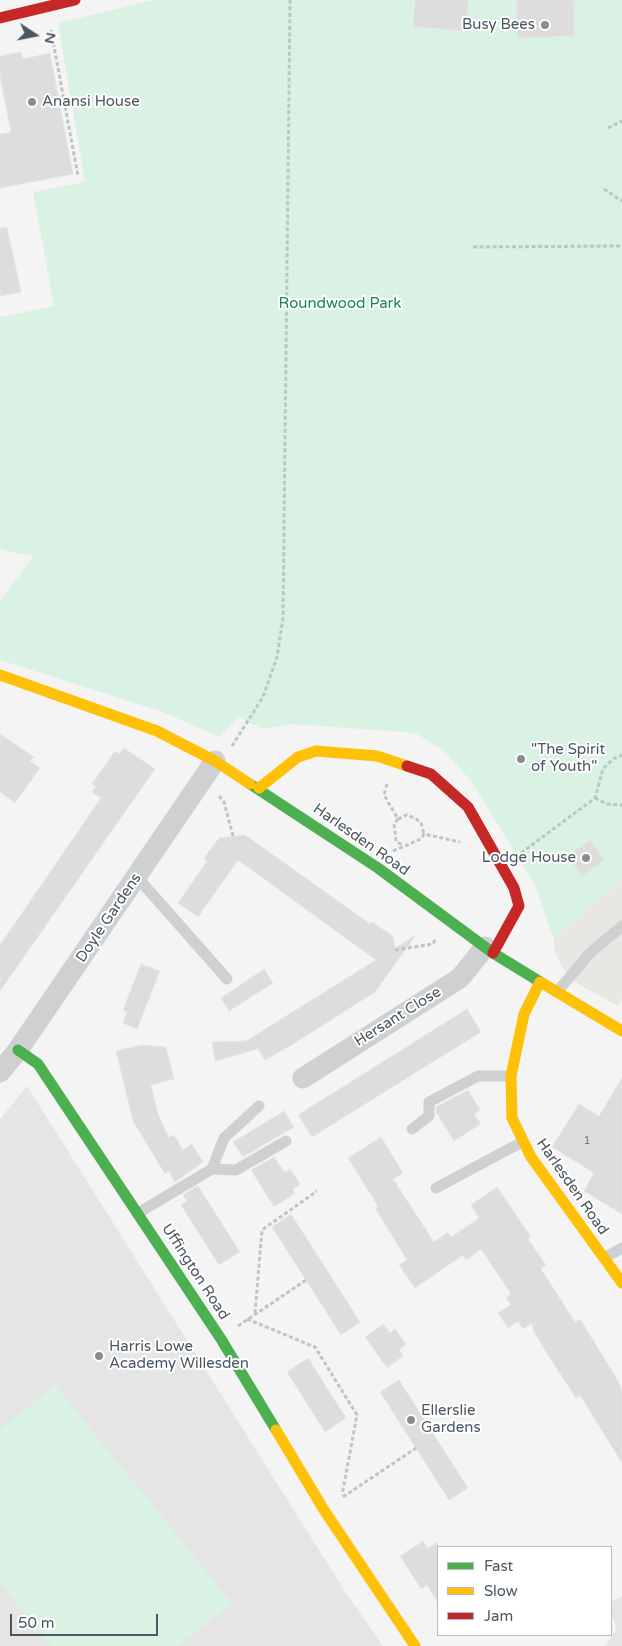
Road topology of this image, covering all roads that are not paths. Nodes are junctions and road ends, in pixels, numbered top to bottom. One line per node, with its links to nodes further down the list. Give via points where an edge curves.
1 (75, 0): 2 (street)
2 (0, 18)
3 (0, 675): 4 (street, Harlesden Road, via 157,731)
4 (215, 761): 5 (street, Harlesden Road); 6 (street, Doyle Gardens)
5 (259, 788): 8 (street, Harlesden Road, via 378,868); 8 (street, via 298,757 316,752 377,756 431,774 468,806 514,888 519,906)
6 (137, 877): 9 (lane); 13 (street, Doyle Gardens)
7 (622, 926): 11 (lane, via 590,953)
8 (489, 950): 10 (street, Harlesden Road); 16 (street, Hersant Close, via 460,978)
9 (227, 979)
10 (540, 982): 11 (street); 15 (street, Harlesden Road, via 524,1014)
11 (557, 993): 12 (street)
12 (622, 1032)
13 (18, 1050): 14 (street, Doyle Gardens); 23 (street, Uffington Road, via 38,1064)
14 (0, 1072)
15 (511, 1076): 18 (lane, via 478,1076 429,1102 429,1116); 20 (street, Harlesden Road, via 512,1118)
16 (303, 1078)
17 (259, 1106): 21 (lane, via 224,1138)
18 (412, 1129)
19 (286, 1141): 21 (lane, via 236,1170)
20 (522, 1142): 22 (lane); 25 (street, Harlesden Road)
21 (212, 1169): 23 (lane)
22 (436, 1188)
23 (138, 1213): 27 (street, Uffington Road, via 221,1339 324,1510)
24 (622, 1248): 25 (lane)
25 (604, 1258): 26 (street, Harlesden Road)
26 (622, 1283)
27 (415, 1646)

